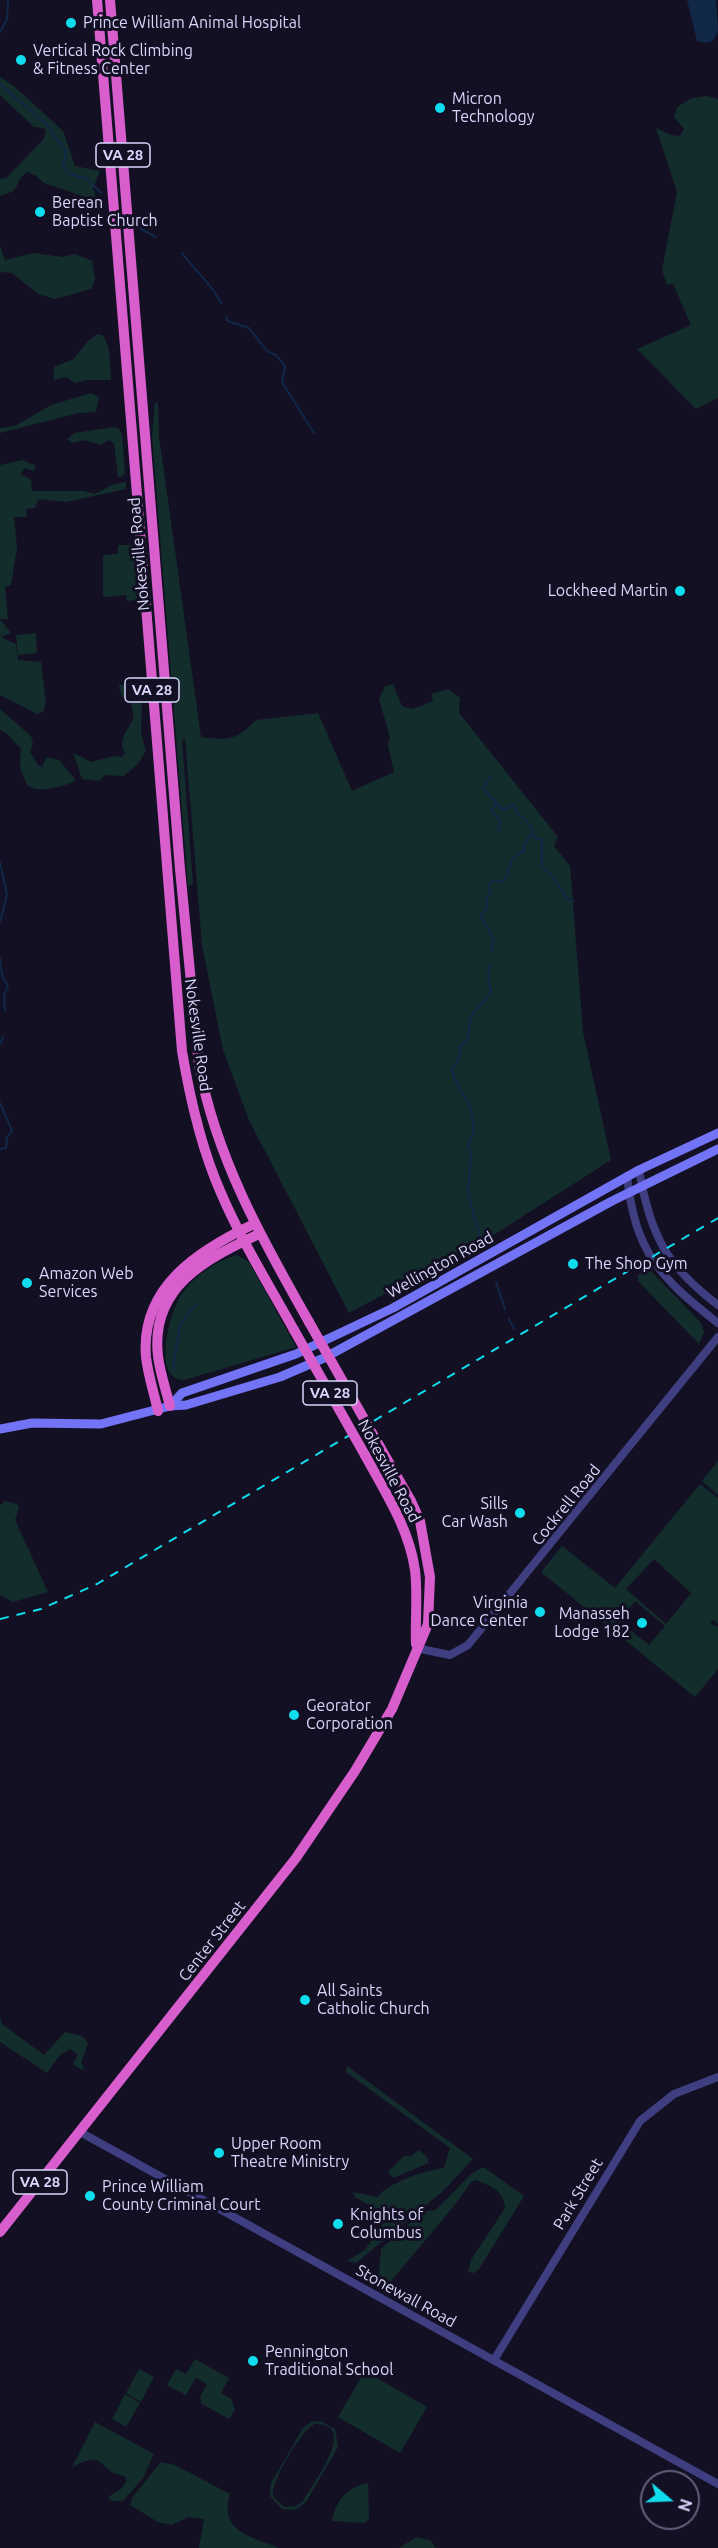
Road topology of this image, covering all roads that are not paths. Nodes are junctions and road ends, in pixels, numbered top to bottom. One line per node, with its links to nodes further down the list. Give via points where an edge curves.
1 (97, 0): 4 (highway, Nokesville Road / VA 28)
2 (110, 0): 3 (highway, Nokesville Road / VA 28)
3 (153, 538): 4 (highway); 11 (highway, Nokesville Road / VA 28, via 200,1065 204,1090 235,1182)
4 (140, 539): 12 (highway, Nokesville Road / VA 28, via 182,1051 204,1147)
5 (718, 1133): 7 (main road, Wellington Road)
6 (718, 1149): 9 (main road, Wellington Road)
7 (639, 1170): 8 (main road, Wellington Road); 9 (street)
8 (627, 1176): 10 (street); 16 (main road, Wellington Road, via 393,1308 296,1354 182,1393)
9 (641, 1185): 10 (main road, Wellington Road); 13 (street, via 654,1229 671,1262 688,1282)
10 (629, 1191): 14 (street, via 636,1226 651,1258 674,1287); 16 (main road, Wellington Road, via 324,1358 253,1386)
11 (256, 1229): 12 (highway); 19 (highway, Nokesville Road / VA 28, bridge, via 420,1521 429,1563 428,1623)
12 (241, 1236): 16 (highway, via 179,1283 165,1309 158,1347); 17 (highway, via 186,1264 164,1287 155,1305 146,1355); 19 (highway, Nokesville Road / VA 28, bridge, via 365,1455 410,1545 416,1582)
13 (718, 1305)
14 (718, 1323)
15 (718, 1338): 19 (street, Cockrell Road, via 468,1645 450,1655)
16 (170, 1406): 17 (main road, Wellington Road)
17 (158, 1410): 18 (main road, Wellington Road, via 101,1424 32,1424)
18 (0, 1429)
19 (416, 1648): 21 (highway, Center Street / VA 28, via 392,1709 327,1816)
20 (718, 2077): 23 (street, Park Street, via 674,2094 640,2121)
21 (80, 2132): 22 (highway, Center Street / VA 28); 23 (street, Stonewall Road)
22 (0, 2232)
23 (494, 2360): 24 (street, Stonewall Road)
24 (718, 2484)

